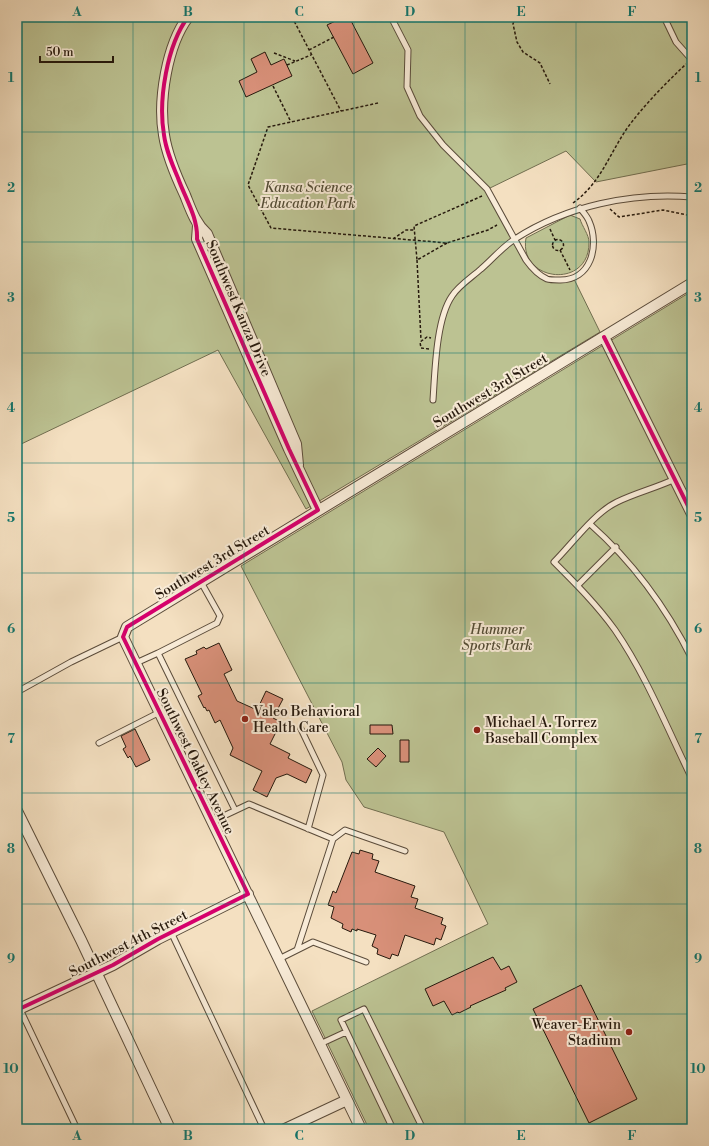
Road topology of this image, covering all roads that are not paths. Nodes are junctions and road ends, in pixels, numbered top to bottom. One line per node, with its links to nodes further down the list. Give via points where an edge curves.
1 (391, 17): 7 (lane, via 408,50 407,87 420,116 443,145 489,192)
2 (664, 17): 4 (lane, via 676,42)
3 (184, 19): 12 (street, Southwest Kanza Drive, via 167,65 163,106 164,134 173,166 198,226 197,239 288,449)
4 (692, 60)
5 (692, 197): 6 (lane, Southwest 3rd Street, via 671,196 611,201)
6 (580, 208): 7 (lane, Southwest 3rd Street); 7 (lane, via 589,221 594,248 588,264 574,279 547,279 534,270)
7 (514, 239): 10 (lane, Southwest 3rd Street, via 452,296 441,323)
8 (692, 283): 9 (street, Southwest 3rd Street)
9 (604, 337): 11 (street); 12 (street, Southwest 3rd Street)
10 (433, 400)
11 (675, 479): 13 (street); 14 (lane, via 655,489 616,502)
12 (318, 510): 16 (street, Southwest 3rd Street)
13 (692, 514)
14 (590, 524): 15 (lane); 17 (lane, via 554,562)
15 (616, 547): 17 (lane); 20 (lane, via 652,590)
16 (201, 582): 18 (street, Southwest 3rd Street, via 127,627); 19 (lane, via 220,616 217,623)
17 (578, 585): 26 (lane, via 599,609 629,654)
18 (124, 637): 21 (street, Southwest Oakley Avenue); 22 (lane)
19 (158, 653): 21 (lane); 27 (lane)
20 (692, 659)
21 (136, 663): 23 (street, Southwest Oakley Avenue)
22 (17, 692)
23 (160, 712): 25 (lane); 29 (street, Southwest Oakley Avenue)
24 (301, 729): 30 (lane, via 324,775)
25 (99, 743)
26 (692, 779)
27 (235, 810): 29 (lane); 30 (lane, via 249,804)
28 (17, 811): 38 (street)
29 (213, 821): 33 (street, Southwest Oakley Avenue)
30 (308, 829): 31 (lane)
31 (333, 839): 32 (lane, via 345,830); 35 (lane)
32 (405, 851)
33 (248, 894): 34 (street, Southwest 4th Street); 36 (street, Southwest Oakley Avenue)
34 (171, 932): 38 (street, Southwest 4th Street); 45 (lane)
35 (297, 950): 36 (lane); 37 (lane, via 313,942)
36 (279, 959): 41 (street, Southwest Oakley Avenue)
37 (366, 962)
38 (96, 972): 39 (street, Southwest 4th Street); 44 (street)
39 (18, 1007): 43 (lane)
40 (346, 1032): 41 (lane); 48 (lane); 49 (lane, via 341,1020 364,1009)
41 (320, 1044): 42 (street, Southwest Oakley Avenue)
42 (347, 1100): 46 (street); 47 (street, Southwest Oakley Avenue)
43 (77, 1129)
44 (170, 1129)
45 (264, 1129)
46 (285, 1129)
47 (361, 1129)
48 (394, 1129)
49 (423, 1129)

